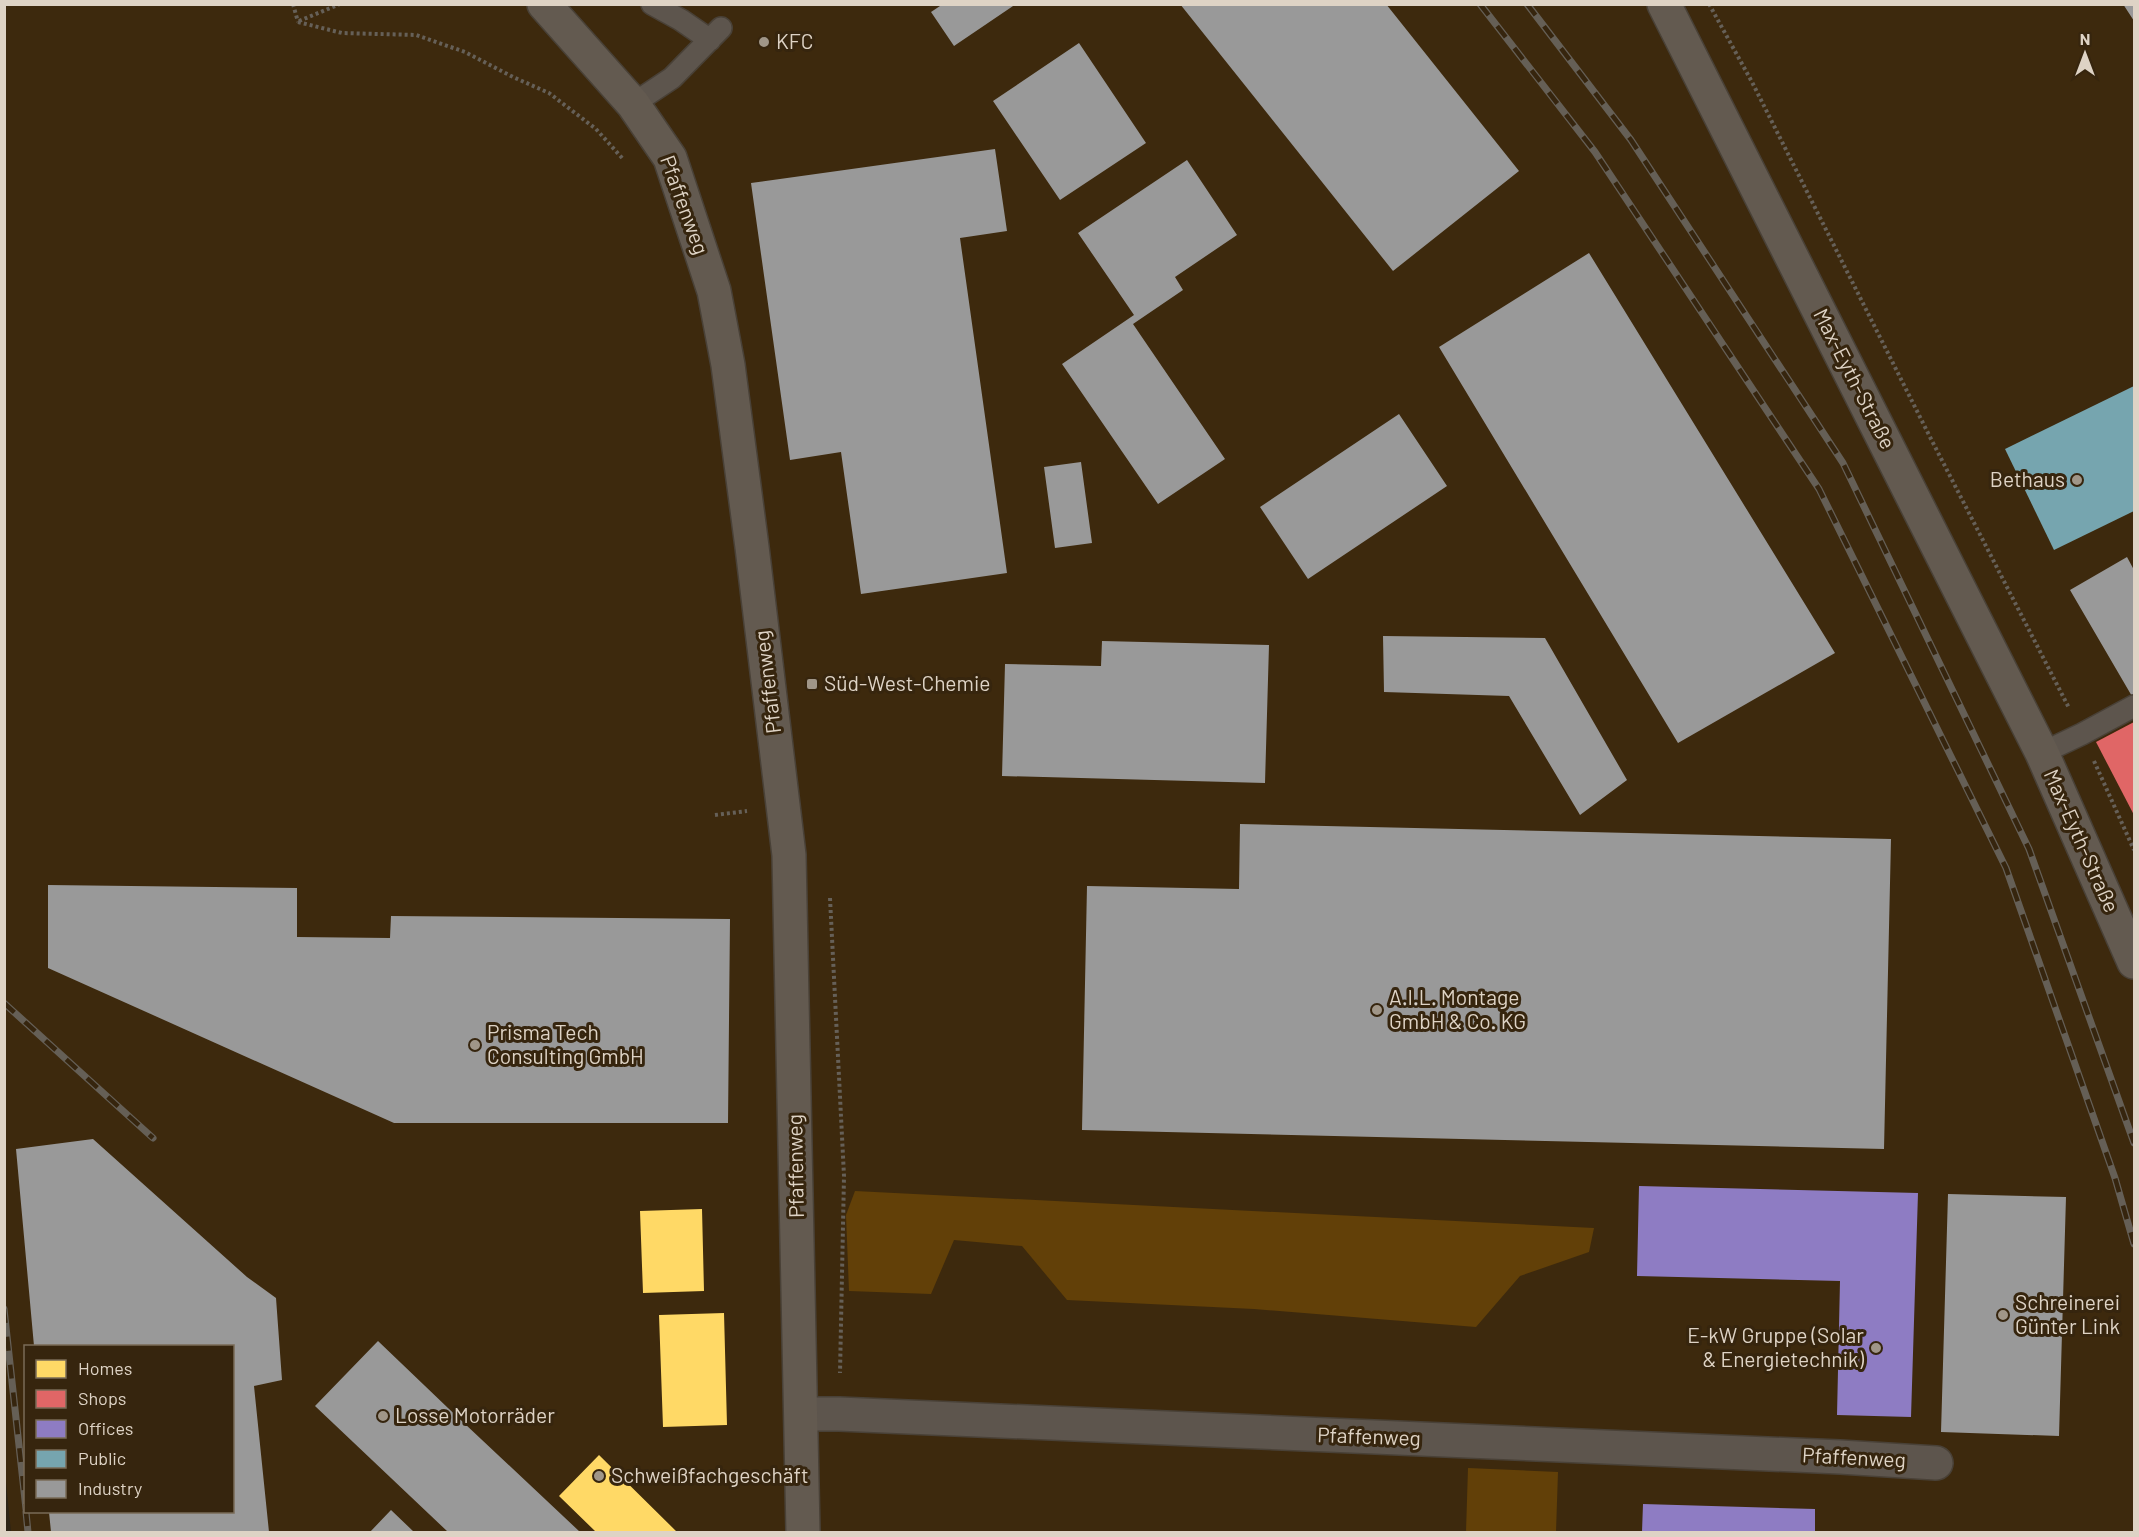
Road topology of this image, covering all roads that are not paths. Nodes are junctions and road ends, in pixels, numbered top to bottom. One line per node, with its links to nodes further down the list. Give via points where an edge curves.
1 (544, 4): 4 (street, Pfaffenweg)
2 (652, 4): 4 (lane, via 715,34 672,78)
3 (1664, 4): 6 (street, Max-Eyth-Straße)
4 (633, 104): 8 (street, Pfaffenweg, via 670,158 714,291 752,547 789,855)
5 (2134, 706): 6 (lane, Max-Eyth-Straße)
6 (2042, 753): 7 (street, Max-Eyth-Straße)
7 (2134, 962)
8 (802, 1414): 9 (street, Pfaffenweg); 10 (street, Pfaffenweg)
9 (1936, 1462)
10 (803, 1533)

